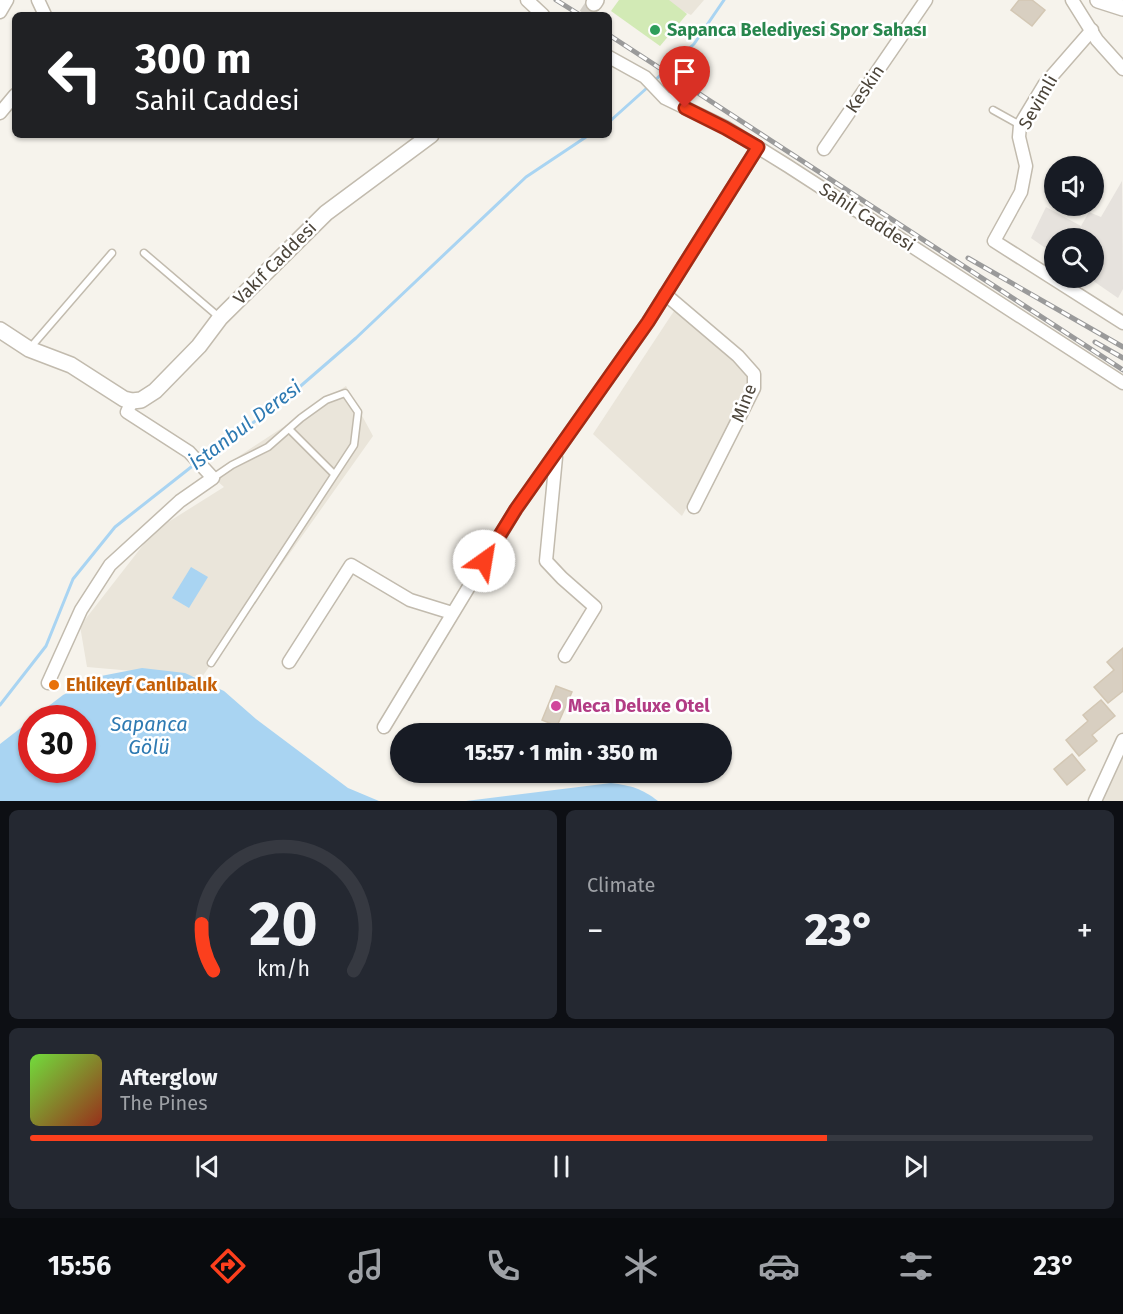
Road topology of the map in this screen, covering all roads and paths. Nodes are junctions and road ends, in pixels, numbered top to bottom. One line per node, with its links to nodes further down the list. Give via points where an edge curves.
1 (7, 0): 7 (street)
2 (527, 0): 8 (street)
3 (926, 0): 16 (street, Keskin)
4 (1072, 0): 9 (street)
5 (1098, 0): 6 (street)
6 (1122, 5)
7 (0, 12)
8 (540, 12)
9 (1092, 30): 11 (street); 13 (street, Sevimli, via 1044,85)
10 (612, 59): 15 (street, Sahil Caddesi, via 645,76 665,98)
11 (1123, 69)
12 (993, 110): 13 (lane)
13 (1020, 125): 21 (street, Sevimli, via 1026,166 1021,192 994,241)
14 (427, 138): 20 (street, Vakıf Caddesi, via 326,213)
15 (758, 147): 19 (street); 24 (street, Sahil Caddesi)
16 (824, 149)
17 (112, 253): 23 (lane)
18 (144, 253): 20 (lane)
19 (665, 294): 27 (street); 30 (street, Mine, via 754,374 754,388)
20 (220, 318): 25 (street, Vakıf Caddesi, via 155,391)
21 (1123, 323)
22 (0, 330): 23 (street)
23 (29, 349): 25 (street, via 71,365)
24 (1123, 383)
25 (132, 401): 29 (street, via 127,412 189,452)
26 (289, 429): 28 (lane); 28 (lane, via 326,400 345,393 358,412 354,445); 29 (lane, via 268,447)
27 (556, 455): 31 (street, via 516,509); 32 (street, via 546,561 595,607)
28 (334, 474): 34 (lane)
29 (213, 478): 35 (street, via 180,501 110,565 81,610)
30 (694, 507)
31 (452, 613): 33 (street, via 410,600 351,565); 36 (street)
32 (566, 656)
33 (290, 662)
34 (212, 663)
35 (48, 683)
36 (384, 727)
37 (1123, 740): 38 (street)
38 (1095, 801)

